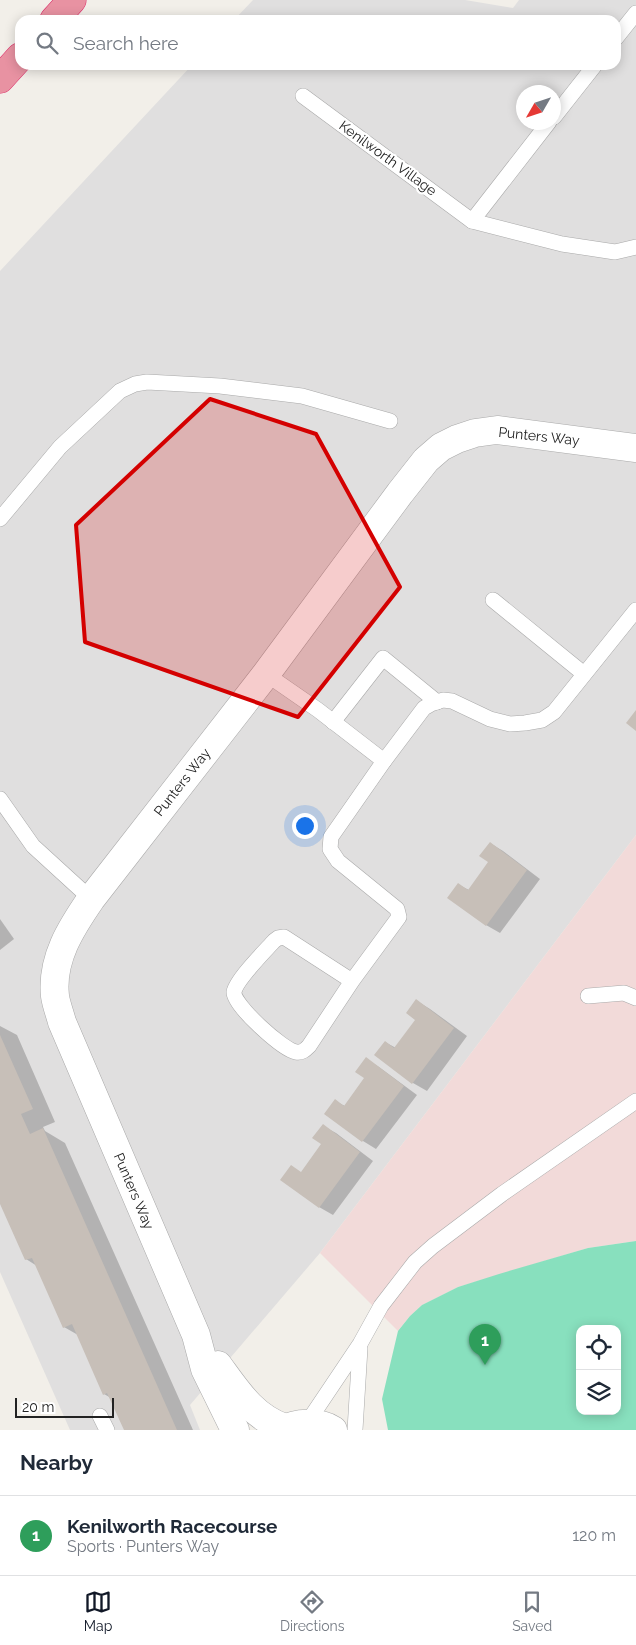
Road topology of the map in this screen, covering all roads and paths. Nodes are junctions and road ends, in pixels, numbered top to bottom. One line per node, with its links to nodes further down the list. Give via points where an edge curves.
1 (72, 0): 3 (highway)
2 (636, 12): 4 (lane)
3 (58, 15)
4 (621, 32)
5 (15, 62): 7 (highway)
6 (591, 70): 9 (lane)
7 (0, 79)
8 (303, 96): 11 (lane, Kenilworth Village)
9 (561, 108)
10 (543, 130): 11 (lane)
11 (472, 221): 12 (lane, Kenilworth Village, via 562,244 615,252)
12 (636, 247)
13 (390, 421): 15 (lane, via 302,396 220,386 135,384 120,391 60,447)
14 (636, 448): 18 (street, Punters Way, via 497,430 475,433 441,447 400,492)
15 (0, 519)
16 (493, 600): 19 (lane)
17 (636, 610): 19 (lane)
18 (266, 674): 21 (lane); 24 (street, Punters Way)
19 (584, 674): 20 (lane, via 554,712 542,720 525,724 490,720 452,701)
20 (437, 702): 21 (lane, via 383,658); 22 (lane, via 424,708)
21 (333, 722): 22 (lane)
22 (384, 761): 25 (lane, via 330,841 338,861 399,914)
23 (1, 803): 24 (lane, via 32,846)
24 (91, 900): 29 (street, Punters Way, via 60,951 55,971 55,996 62,1022)
25 (352, 981): 25 (lane, via 280,937 238,982 234,991 243,1010 283,1046 299,1053 309,1046)
26 (588, 996): 27 (lane, via 624,993)
27 (636, 998)
28 (636, 1101): 30 (lane, via 433,1246 401,1279 381,1306)
29 (196, 1335): 32 (street, Punters Way, via 235,1390 252,1408 272,1423); 34 (street, Punters Way, via 205,1369)
30 (360, 1344): 32 (lane); 36 (lane)
31 (100, 1416): 33 (lane)
32 (292, 1427): 35 (street, Punters Way, via 328,1426)
33 (107, 1430)
34 (234, 1430)
35 (333, 1430)
36 (355, 1430)

